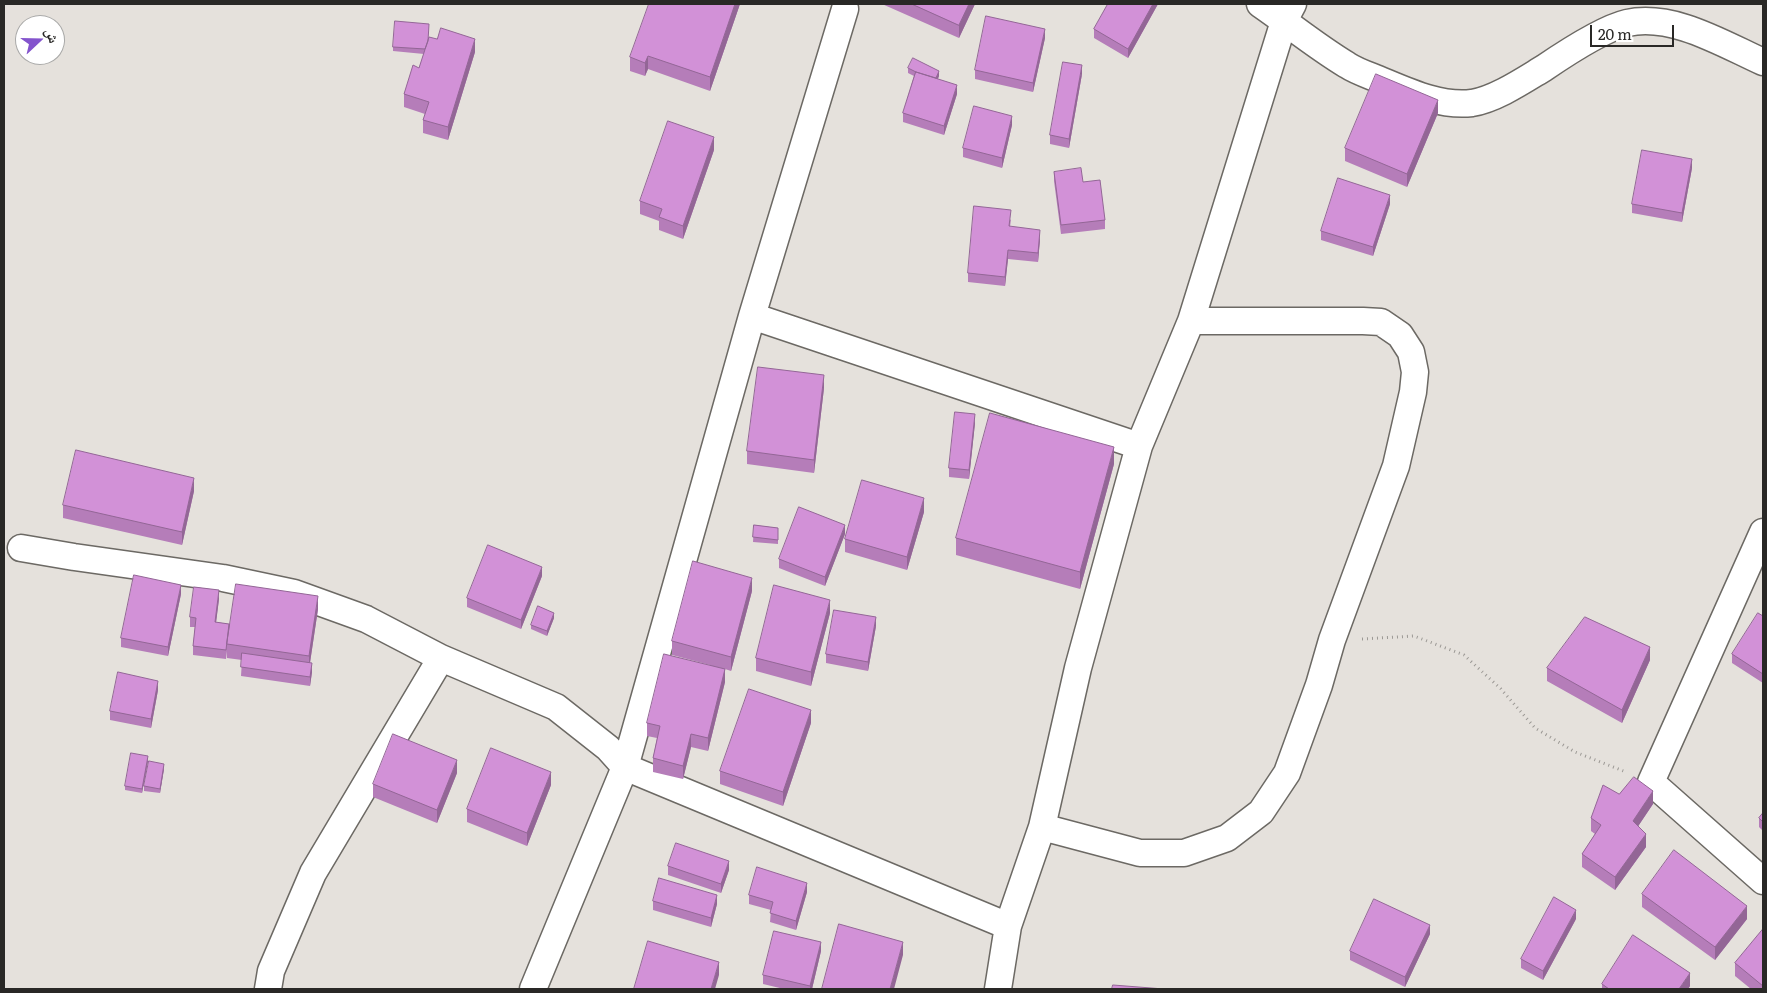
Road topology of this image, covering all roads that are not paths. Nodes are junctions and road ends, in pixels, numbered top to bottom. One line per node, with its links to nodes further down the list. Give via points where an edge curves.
1 (1260, 4): 3 (street)
2 (842, 5): 5 (street)
3 (1289, 12): 4 (street, via 1348,66 1410,92 1447,103 1473,102 1494,96 1561,56 1627,23 1678,25); 6 (street)
4 (1763, 62)
5 (752, 316): 7 (street); 11 (street)
6 (1191, 321): 7 (street); 12 (street, via 1363,320 1381,322 1400,335 1412,352 1415,372 1396,466 1287,773 1261,812 1226,838 1184,853 1140,853)
7 (1139, 446): 12 (street, via 1078,668)
8 (1763, 532): 13 (street, via 1651,782)
9 (21, 548): 10 (street, via 223,578 294,593 366,619)
10 (441, 658): 11 (street, via 556,707 608,748); 15 (street, via 313,873 272,971)
11 (625, 767): 14 (street); 16 (street)
12 (1042, 827): 14 (street)
13 (1763, 881)
14 (1008, 926): 17 (street)
15 (268, 989)
16 (533, 989)
17 (998, 989)

